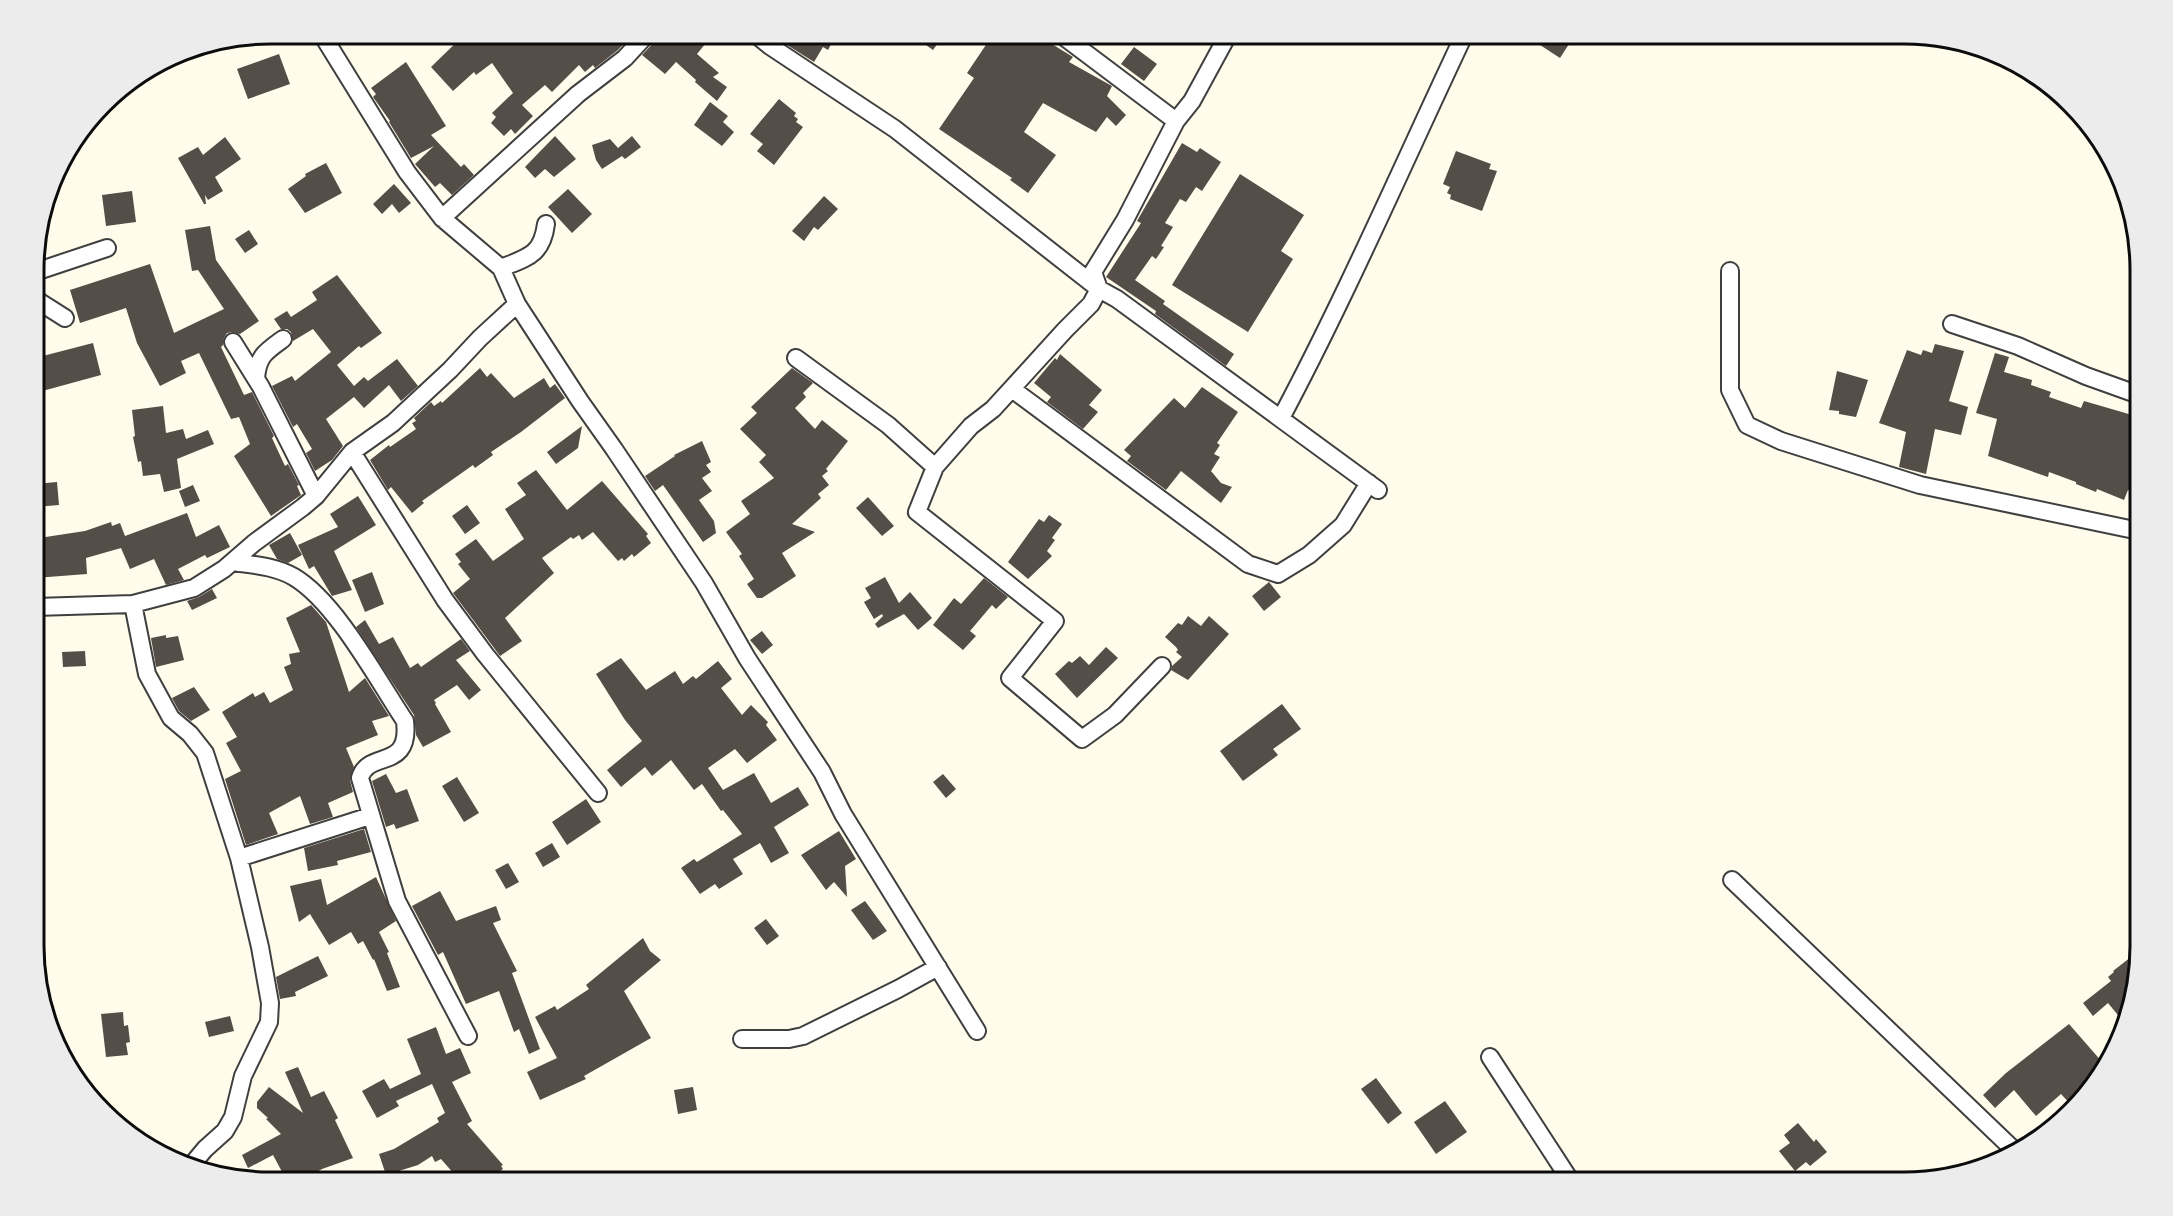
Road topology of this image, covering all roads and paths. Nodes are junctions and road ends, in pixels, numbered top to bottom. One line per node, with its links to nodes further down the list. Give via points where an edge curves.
1 (328, 44): 8 (street, via 395,153)
2 (638, 44): 8 (street)
3 (768, 44): 14 (street, via 895,129)
4 (1074, 44): 7 (street)
5 (1221, 44): 7 (street, via 1192,101)
6 (1460, 44): 25 (street, via 1357,268)
7 (1176, 121): 14 (street, via 1093,272)
8 (442, 219): 11 (street)
9 (546, 224): 11 (street, via 544,241 528,257)
10 (107, 248): 12 (street)
11 (501, 268): 15 (street)
12 (44, 269)
13 (1730, 271): 29 (street, via 1730,390 1748,425 1781,441 1920,485)
14 (1099, 289): 23 (street, via 1091,304); 25 (street)
15 (517, 304): 26 (street, via 393,423); 38 (street, via 704,583)
16 (44, 305): 17 (street)
17 (65, 318)
18 (1952, 324): 24 (street)
19 (283, 339): 22 (street, via 263,354)
20 (233, 342): 22 (street)
21 (796, 358): 27 (street, via 888,425)
22 (256, 378): 28 (street)
23 (1012, 389): 25 (street, via 1248,564 1278,574 1309,555 1342,525 1374,487); 27 (street, via 971,426)
24 (2130, 392)
25 (1281, 418)
26 (352, 452): 28 (street); 34 (street, via 452,609)
27 (935, 467): 33 (street, via 917,512 1055,621 1010,678 1082,739 1115,715)
28 (316, 496): 30 (street)
29 (2130, 529)
30 (232, 562): 31 (street, via 194,588); 35 (street, via 271,568 314,591 342,625 405,722 403,748 366,767 360,777)
31 (134, 604): 32 (street); 36 (street, via 147,674 171,718 205,753)
32 (44, 607)
33 (1162, 666)
34 (598, 793)
35 (370, 816): 36 (street); 40 (street, via 397,901)
36 (239, 858): 44 (street, via 260,947 270,1003 269,1022 243,1076 233,1117 225,1131)
37 (1732, 880): 43 (street)
38 (938, 967): 39 (street); 41 (street, via 803,1036)
39 (977, 1031)
40 (468, 1035)
41 (742, 1039)
42 (1490, 1058): 45 (street)
43 (2010, 1146)
44 (196, 1160)
45 (1565, 1172)

